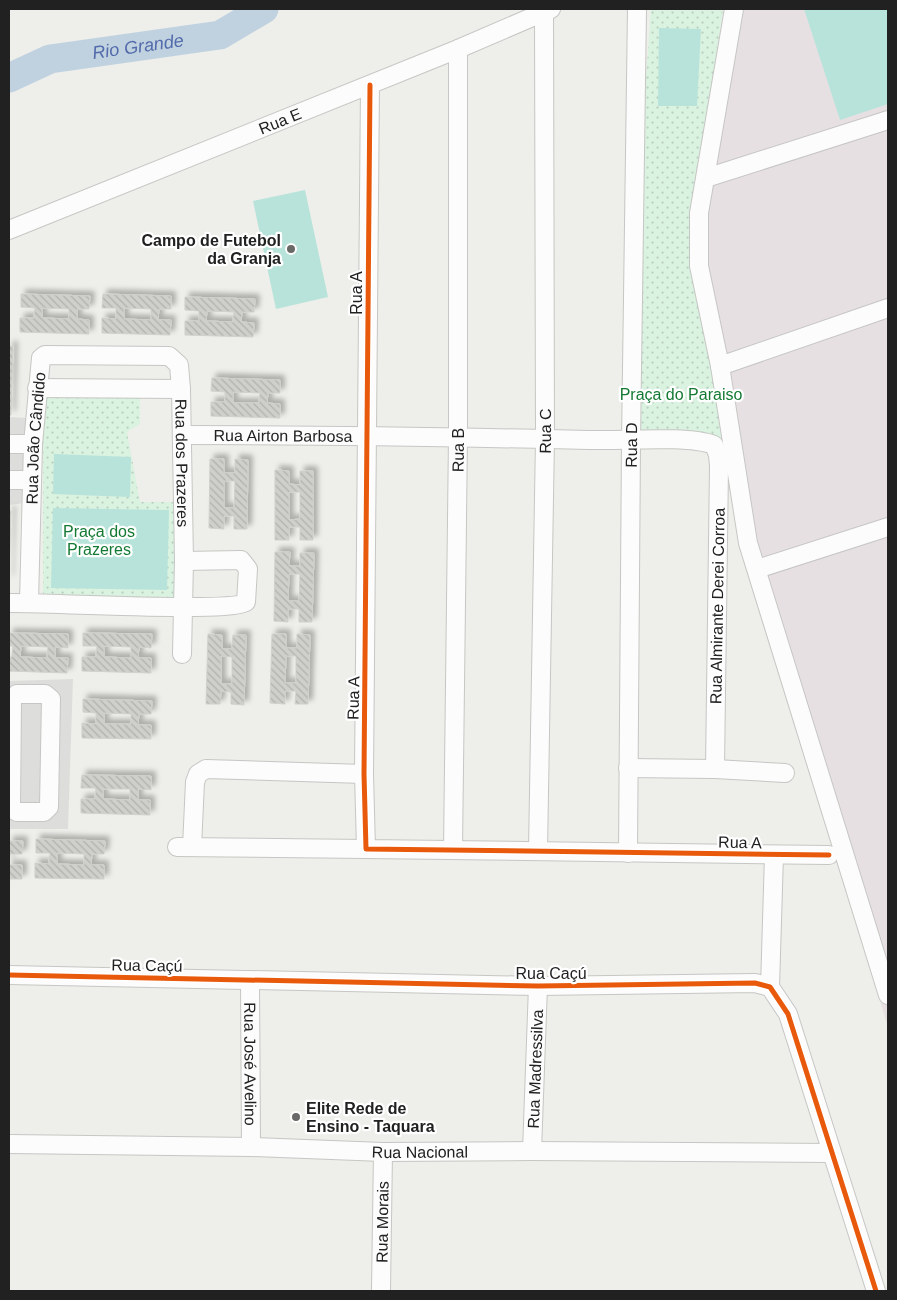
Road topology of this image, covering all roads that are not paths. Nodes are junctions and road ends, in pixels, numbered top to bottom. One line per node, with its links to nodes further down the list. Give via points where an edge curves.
1 (637, 9): 18 (street, Rua D)
2 (734, 9): 7 (street)
3 (548, 10): 4 (street, Rua E); 17 (street, Rua C)
4 (458, 49): 5 (street, Rua E); 16 (street, Rua B)
5 (370, 85): 8 (street, Rua E); 14 (street, Rua A)
6 (888, 120): 7 (street)
7 (706, 178): 11 (street, via 699,213 699,266)
8 (9, 230)
9 (888, 308): 11 (street)
10 (179, 365): 12 (street, Rua João Cândido, via 169,356 45,355 39,363); 13 (street, Rua dos Prazeres)
11 (720, 366): 26 (street, via 744,523)
12 (37, 388): 13 (street); 20 (street, Rua João Cândido)
13 (181, 389): 15 (street, Rua dos Prazeres)
14 (368, 434): 15 (street, Rua Airton Barbosa); 16 (street, Rua Airton Barbosa); 35 (street, Rua A)
15 (182, 435): 25 (street, Rua dos Prazeres)
16 (458, 437): 17 (street, Rua Airton Barbosa); 37 (street, Rua B)
17 (545, 439): 18 (street, Rua Airton Barbosa); 38 (street, Rua C)
18 (631, 441): 21 (street, Rua Airton Barbosa, via 701,440); 32 (street, Rua D)
19 (9, 444): 20 (street)
20 (33, 444): 23 (street, Rua João Cândido)
21 (714, 445): 33 (street, Rua Almirante Derei Corroa, via 719,466)
22 (9, 480): 23 (street)
23 (32, 480): 28 (street, Rua João Cândido)
24 (888, 527): 26 (street)
25 (184, 561): 29 (street, Rua dos Prazeres); 29 (street, via 240,560 248,569 248,597 242,605)
26 (757, 569): 46 (street)
27 (9, 602): 28 (street)
28 (29, 602): 29 (street)
29 (183, 606): 30 (street, Rua dos Prazeres)
30 (182, 654)
31 (10, 754): 31 (street, via 14,696 49,696 48,807 44,812 17,812 11,808)
32 (628, 768): 33 (street); 39 (street, Rua D)
33 (714, 769): 34 (street)
34 (785, 773)
35 (364, 774): 36 (street, Rua A); 36 (street, Rua A, via 206,769 198,774 195,782 185,847)
36 (366, 849): 37 (street, Rua A)
37 (453, 850): 38 (street, Rua A)
38 (538, 851): 39 (street, Rua A)
39 (628, 853): 40 (street, Rua A)
40 (774, 855): 41 (street, Rua A); 45 (street)
41 (829, 855)
42 (9, 975): 43 (street, Rua Caçú)
43 (250, 980): 44 (street, Rua Caçú); 48 (street, Rua José Avelino)
44 (538, 986): 45 (street, Rua Caçú, via 755,983); 49 (street, Rua Madressilva)
45 (770, 987): 51 (street, via 788,1014)
46 (888, 995)
47 (9, 1144): 48 (street, Rua Nacional)
48 (251, 1147): 50 (street, Rua Nacional)
49 (532, 1150): 50 (street, Rua Nacional); 51 (street, Rua Nacional)
50 (383, 1152): 52 (street, Rua Morais)
51 (831, 1153): 53 (street)
52 (381, 1291)
53 (876, 1291)

